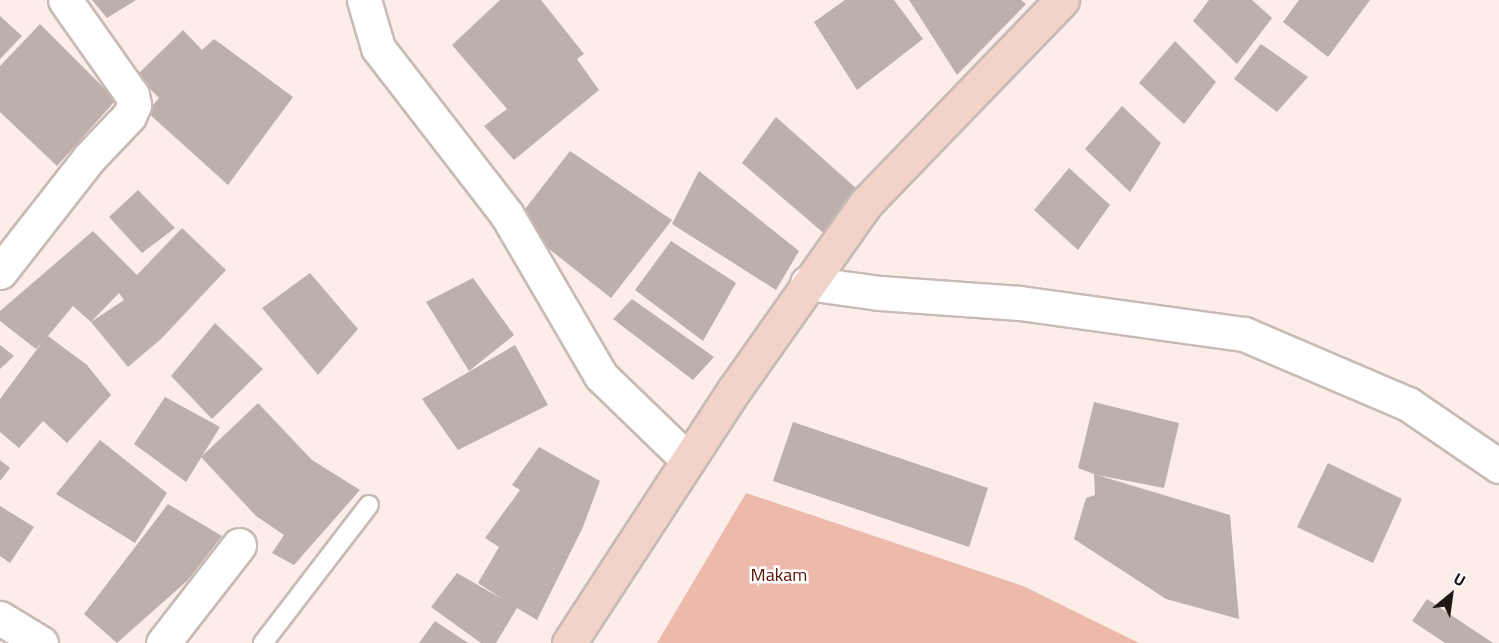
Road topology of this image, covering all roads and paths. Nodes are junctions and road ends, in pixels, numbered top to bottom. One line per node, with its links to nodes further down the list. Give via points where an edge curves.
1 (64, 0): 4 (street, via 132,95 134,105)
2 (364, 0): 6 (street, via 378,48 507,215 601,375)
3 (1050, 5): 5 (main road, via 866,203)
4 (0, 272)
5 (807, 283): 6 (main road); 7 (street, via 880,293 1020,303 1244,334 1408,404)
6 (688, 460): 14 (main road)
7 (1499, 466)
8 (369, 504): 13 (lane)
9 (239, 545): 12 (street)
10 (0, 618): 11 (street)
11 (41, 643)
12 (163, 643)
13 (263, 643)
14 (569, 643)

